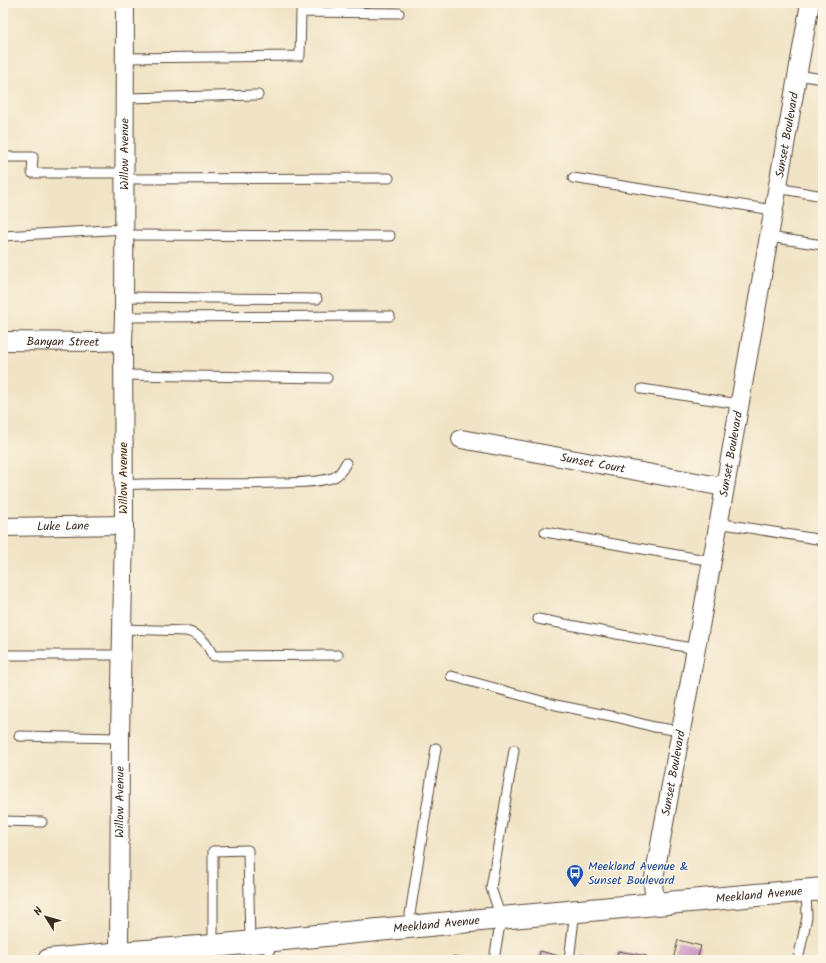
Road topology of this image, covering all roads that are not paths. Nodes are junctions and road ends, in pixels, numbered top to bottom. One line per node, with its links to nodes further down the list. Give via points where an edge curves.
1 (125, 3): 4 (street, Willow Avenue)
2 (810, 3): 5 (street, Sunset Boulevard)
3 (399, 14): 4 (lane, via 301,12 300,56)
4 (125, 58): 8 (street, Willow Avenue)
5 (797, 75): 6 (lane); 13 (street, Sunset Boulevard)
6 (823, 79)
7 (258, 95): 8 (lane)
8 (125, 98): 10 (street, Willow Avenue)
9 (3, 157): 10 (lane, via 33,157 32,173)
10 (125, 176): 11 (lane); 16 (street, Willow Avenue)
11 (389, 178)
12 (573, 178): 15 (lane)
13 (777, 188): 14 (lane); 15 (street, Sunset Boulevard)
14 (823, 196)
15 (773, 210): 19 (street, Sunset Boulevard)
16 (124, 232): 17 (lane); 18 (lane); 21 (street, Willow Avenue)
17 (3, 236)
18 (390, 236)
19 (769, 237): 20 (lane); 30 (street, Sunset Boulevard)
20 (823, 245)
21 (124, 297): 22 (lane); 24 (street, Willow Avenue)
22 (317, 299)
23 (390, 316): 24 (lane)
24 (124, 317): 25 (street, Willow Avenue)
25 (123, 340): 26 (street, Banyan Street); 27 (street, Willow Avenue)
26 (3, 341)
27 (123, 375): 28 (lane); 33 (street, Willow Avenue)
28 (327, 378)
29 (642, 389): 30 (lane)
30 (739, 404): 34 (street, Sunset Boulevard)
31 (461, 439): 34 (street, Sunset Court)
32 (346, 463): 33 (lane, via 343,470 334,478 316,481)
33 (123, 485): 36 (street, Willow Avenue)
34 (724, 487): 35 (street, Sunset Boulevard)
35 (718, 523): 39 (lane); 40 (street, Sunset Boulevard)
36 (124, 525): 37 (street, Luke Lane); 42 (street, Willow Avenue)
37 (3, 527)
38 (545, 532): 40 (lane)
39 (823, 540)
40 (712, 562): 43 (street, Sunset Boulevard)
41 (538, 619): 43 (lane)
42 (122, 629): 45 (street, Willow Avenue); 46 (lane, via 186,631 196,634 213,656)
43 (696, 649): 48 (street, Sunset Boulevard)
44 (3, 655): 45 (lane)
45 (122, 655): 50 (street, Willow Avenue)
46 (338, 655)
47 (451, 676): 48 (lane, via 556,705)
48 (681, 731): 56 (street, Sunset Boulevard, via 653,884)
49 (19, 736): 50 (lane)
50 (120, 738): 62 (street, Willow Avenue)
51 (436, 748): 59 (lane)
52 (514, 750): 58 (lane, via 491,888)
53 (3, 821): 54 (lane)
54 (42, 822)
55 (814, 890): 56 (street, Meekland Avenue); 66 (lane)
56 (655, 904): 57 (street, Meekland Avenue)
57 (575, 911): 58 (street, Meekland Avenue); 65 (lane)
58 (501, 918): 59 (street, Meekland Avenue); 64 (lane)
59 (408, 927): 60 (street, Meekland Avenue)
60 (263, 947): 61 (street, Meekland Avenue); 61 (lane, via 248,850 213,851)
61 (212, 953): 62 (street, Meekland Avenue)
62 (128, 955): 63 (street, Meekland Avenue)
63 (49, 960)
64 (494, 960)
65 (569, 960)
66 (798, 960)

